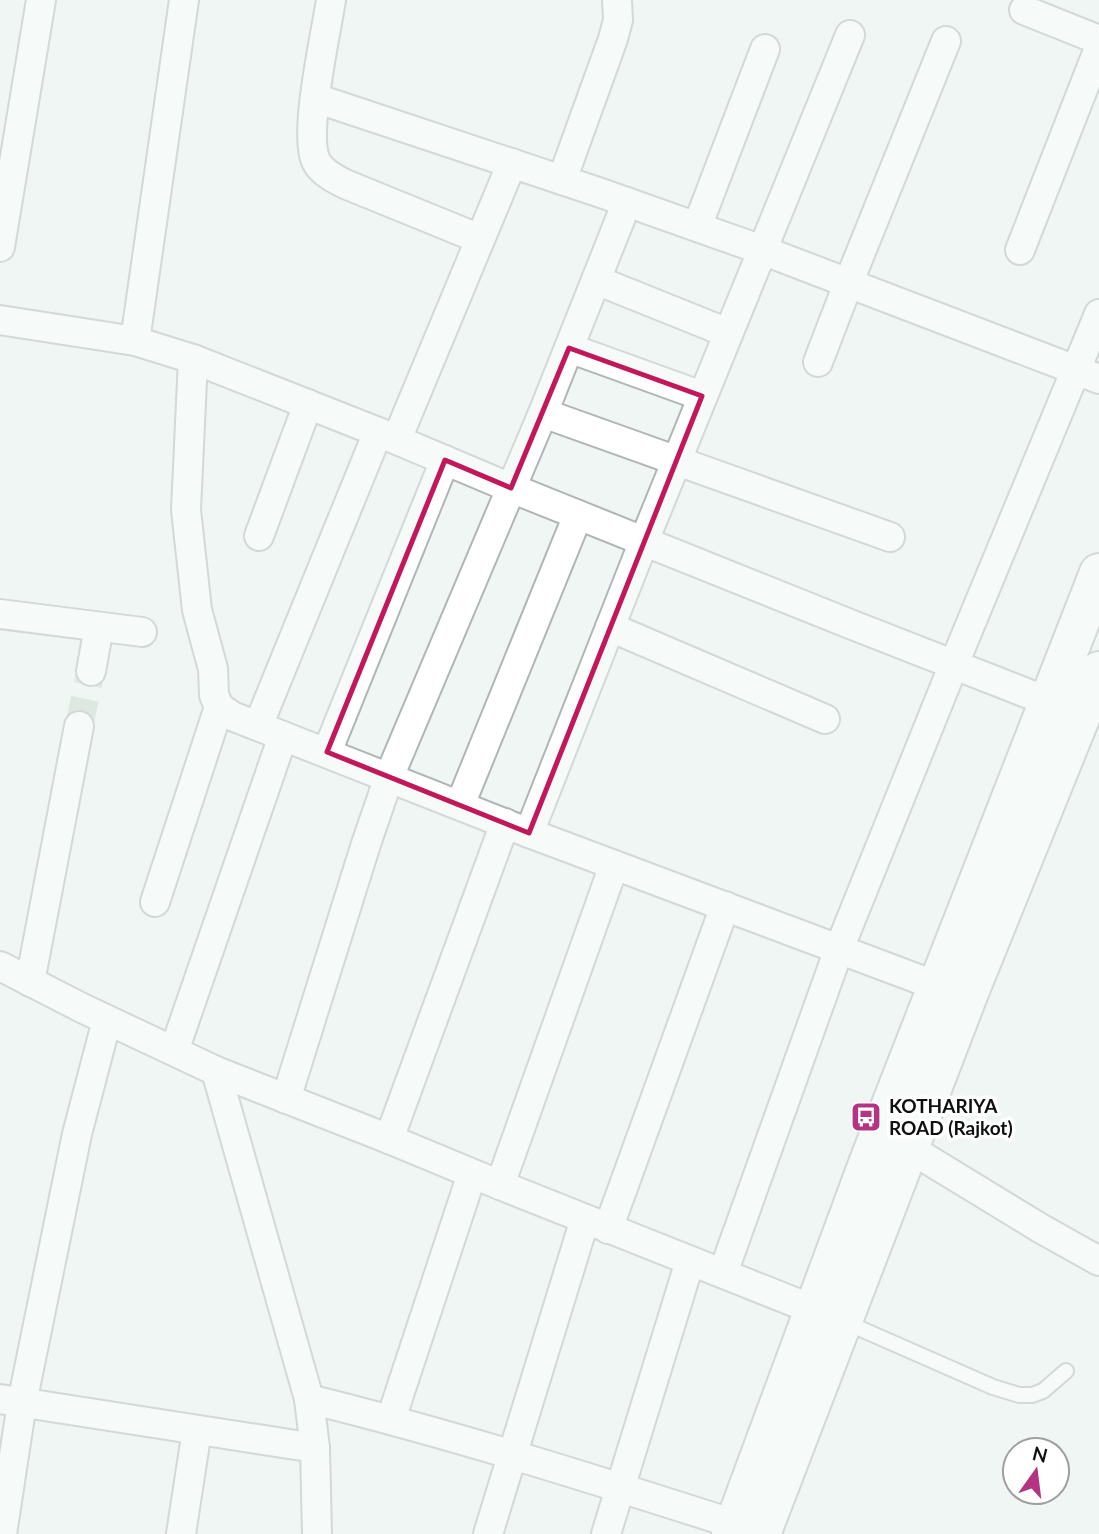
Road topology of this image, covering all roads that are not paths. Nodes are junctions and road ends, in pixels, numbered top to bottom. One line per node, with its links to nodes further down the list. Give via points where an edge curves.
1 (41, 0): 17 (street)
2 (184, 0): 25 (street)
3 (331, 0): 11 (street)
4 (617, 0): 13 (street, via 613,39)
5 (1024, 10): 7 (street)
6 (850, 35): 18 (street)
7 (1099, 40)
8 (946, 41): 21 (street)
9 (1099, 48): 19 (street)
10 (765, 49): 15 (street)
11 (315, 98): 12 (street); 16 (street, via 312,148 316,163 329,175)
12 (512, 163): 13 (street); 16 (street)
13 (562, 180): 14 (street)
14 (627, 202): 15 (street); 20 (street)
15 (696, 227): 18 (street)
16 (480, 239): 33 (street)
17 (0, 247)
18 (762, 250): 21 (street); 24 (street)
19 (1020, 250)
20 (596, 280): 24 (street); 26 (street)
21 (848, 284): 28 (street); 29 (street)
22 (1099, 314): 29 (street)
23 (0, 320): 25 (street)
24 (728, 333): 30 (street)
25 (135, 341): 27 (street)
26 (569, 348): 30 (street); 32 (street)
27 (193, 359): 31 (street); 49 (street, via 186,510 197,610)
28 (818, 362)
29 (1087, 375): 46 (street)
30 (702, 396): 35 (street)
31 (308, 404): 33 (street); 38 (street)
32 (543, 412): 35 (street); 36 (street)
33 (387, 435): 34 (street); 53 (street)
34 (445, 460): 36 (street); 54 (street)
35 (676, 460): 39 (street); 40 (street)
36 (511, 488): 37 (street); 55 (street)
37 (578, 514): 40 (street); 56 (street)
38 (259, 536)
39 (890, 537)
40 (644, 541): 44 (street); 46 (street)
41 (1099, 573): 50 (main road)
42 (0, 614): 43 (street)
43 (99, 627): 45 (street); 47 (street)
44 (610, 627): 51 (street); 57 (street)
45 (142, 632)
46 (954, 664): 50 (street); 61 (street)
47 (91, 671)
48 (1099, 671): 50 (main road)
49 (219, 707): 53 (street); 59 (street)
50 (1065, 708): 64 (main road); 70 (main road)
51 (825, 719)
52 (79, 726): 63 (street)
53 (270, 731): 54 (street); 66 (street)
54 (327, 752): 55 (street)
55 (389, 777): 56 (street); 68 (street)
56 (460, 806): 57 (street)
57 (517, 828): 58 (street); 69 (street)
58 (614, 865): 60 (street); 72 (street)
59 (155, 902)
60 (724, 906): 61 (street); 73 (street)
61 (839, 949): 64 (street); 76 (street)
62 (0, 966): 63 (street)
63 (30, 982): 65 (street)
64 (937, 986): 77 (main road, via 869,1161)
65 (107, 1020): 66 (street); 80 (street)
66 (174, 1051): 67 (street)
67 (216, 1071): 68 (street); 79 (street)
68 (286, 1099): 69 (street)
69 (389, 1139): 71 (street)
70 (909, 1148): 75 (street); 77 (main road)
71 (472, 1174): 72 (street); 81 (street)
72 (500, 1185): 73 (street)
73 (597, 1224): 74 (street); 84 (street)
74 (690, 1261): 76 (street); 85 (street)
75 (1099, 1261)
76 (723, 1273): 77 (street)
77 (829, 1316): 78 (lane, via 1019,1395 1042,1391); 86 (main road)
78 (1066, 1371)
79 (309, 1399): 81 (street); 83 (street)
80 (11, 1401): 82 (street); 87 (street)
81 (391, 1419): 84 (street)
82 (197, 1430): 83 (street); 88 (street)
83 (315, 1448): 89 (street)
84 (513, 1455): 85 (street); 90 (street)
85 (620, 1487): 86 (street); 91 (street)
86 (747, 1531)
87 (2, 1534)
88 (181, 1534)
89 (317, 1534)
90 (488, 1534)
91 (606, 1534)

